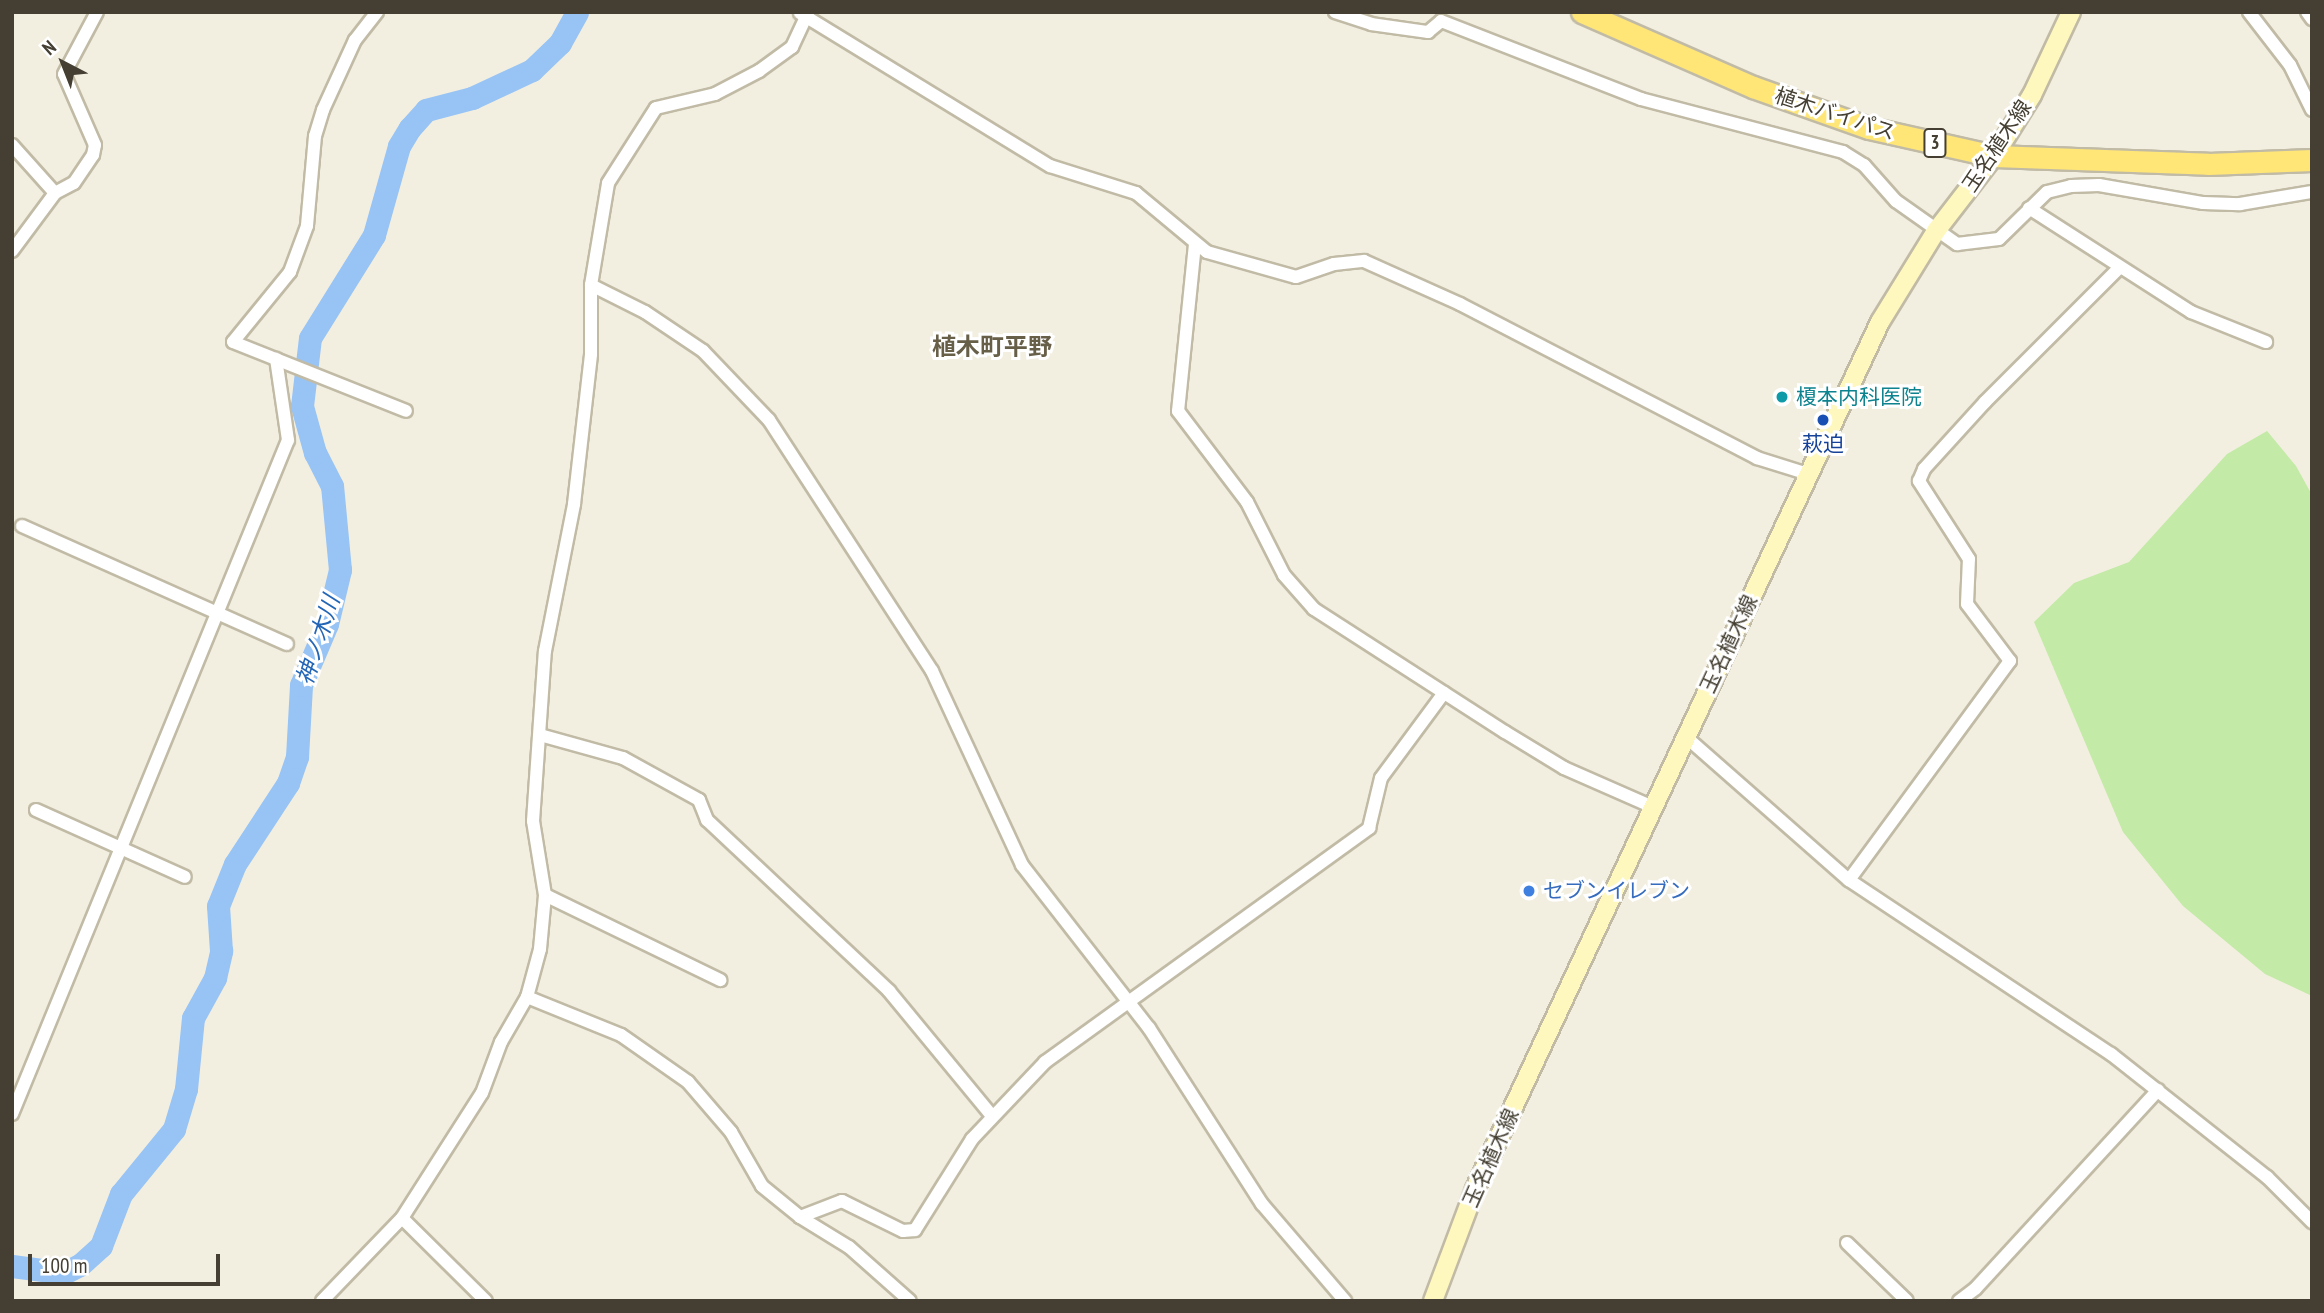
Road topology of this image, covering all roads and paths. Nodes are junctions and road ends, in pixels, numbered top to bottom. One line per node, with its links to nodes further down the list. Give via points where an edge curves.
1 (97, 12): 16 (street, via 64,74 95,145 93,155 74,183)
2 (377, 12): 24 (street, via 355,40 323,110 315,136 307,226 290,272 233,342)
3 (1335, 12): 18 (street, via 1371,24 1428,32 1441,21 1641,99 1843,152 1864,165 1896,201)
4 (1582, 12): 13 (highway, 植木バイパス / 3, via 1753,88 1869,128)
5 (2071, 12): 13 (main road, 玉名植木線, via 2032,95)
6 (2249, 12): 10 (street)
7 (2307, 12): 9 (street)
8 (805, 14): 19 (street, via 1049,166 1136,193); 22 (street, via 792,47 759,71 715,94 656,108 623,153 608,183)
9 (2312, 19)
10 (2305, 82): 11 (street)
11 (2312, 110)
12 (12, 145): 16 (street)
13 (1994, 156): 14 (highway, 植木バイパス / 3, via 2208,164); 18 (main road, 玉名植木線)
14 (2312, 160)
15 (2312, 192): 17 (street, via 2241,204 2203,203 2098,185 2071,186 2047,192)
16 (55, 193): 20 (street)
17 (2029, 208): 18 (street, via 1999,239 1976,245 1956,244); 21 (street)
18 (1936, 231): 26 (main road, 玉名植木線, via 1880,322)
19 (1195, 244): 26 (street, via 1207,252 1296,277 1334,264 1364,261 1460,304 1757,458); 30 (street, via 1178,411 1247,502 1284,575 1314,609)
20 (12, 251)
21 (2119, 268): 23 (street, via 2192,312); 37 (street, via 1924,469 1919,481 1969,559 1967,604 2010,661)
22 (591, 285): 31 (street, via 591,354 576,490 545,651); 41 (street, via 645,312 703,351 769,420 932,671 1022,865)
23 (2266, 342)
24 (276, 359): 25 (street); 28 (street, via 288,440)
25 (406, 411)
26 (1808, 474): 32 (main road, 玉名植木線)
27 (23, 526): 28 (street)
28 (219, 613): 29 (street); 35 (street)
29 (287, 644)
30 (1444, 693): 33 (street, via 1564,768); 41 (street, via 1381,778 1369,828)
31 (540, 735): 38 (street, via 533,821); 44 (street, via 622,758 699,800 707,820 889,991)
32 (1686, 737): 33 (main road, 玉名植木線); 37 (street)
33 (1653, 807): 53 (main road, 玉名植木線, via 1475,1189)
34 (36, 810): 35 (street)
35 (122, 850): 36 (street); 43 (street)
36 (185, 877)
37 (1849, 880): 42 (street)
38 (545, 895): 39 (street); 40 (street, via 540,949)
39 (720, 981)
40 (527, 997): 45 (street, via 621,1035 688,1082 731,1132 762,1186); 46 (street, via 501,1042 482,1093)
41 (1130, 1002): 44 (street, via 1045,1062); 52 (street, via 1262,1204)
42 (2158, 1090): 47 (street, via 2267,1177); 55 (street)
43 (12, 1114)
44 (992, 1116): 45 (street, via 915,1230 903,1231 842,1201)
45 (800, 1217): 51 (street, via 849,1247)
46 (402, 1218): 49 (street); 50 (street)
47 (2312, 1222)
48 (1847, 1243): 54 (street)
49 (322, 1301)
50 (486, 1301)
51 (910, 1301)
52 (1345, 1301)
53 (1433, 1301)
54 (1907, 1301)
55 (1959, 1301)

